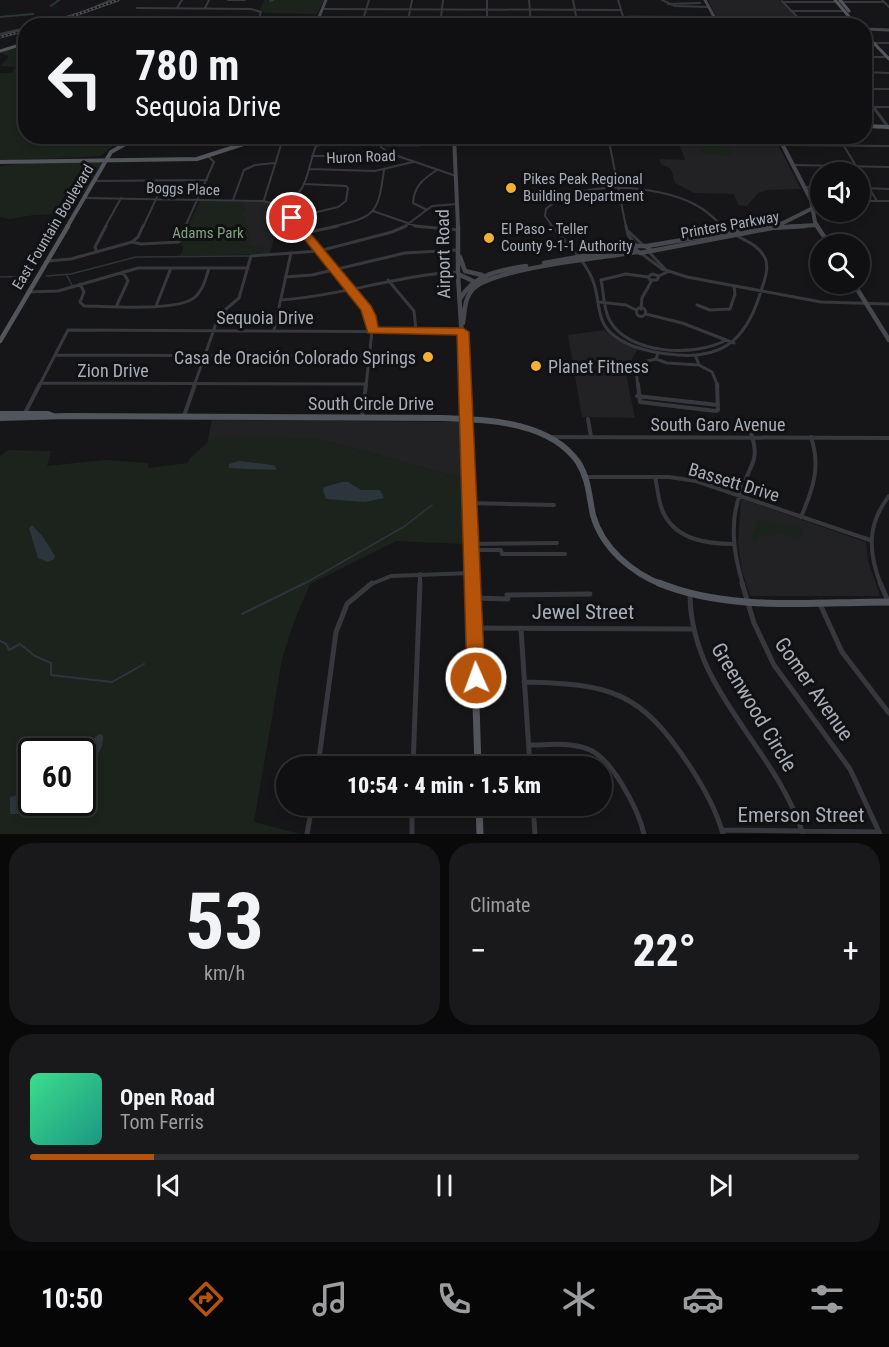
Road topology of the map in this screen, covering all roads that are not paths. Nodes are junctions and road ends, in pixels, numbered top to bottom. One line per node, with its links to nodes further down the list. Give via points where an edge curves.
1 (111, 0): 40 (street)
2 (182, 0): 27 (street)
3 (209, 0): 28 (street)
4 (228, 0): 5 (street)
5 (245, 0)
6 (326, 0): 29 (main road)
7 (369, 0): 30 (street)
8 (412, 0): 31 (street)
9 (443, 0): 32 (street)
10 (487, 0): 33 (street)
11 (529, 0): 34 (street)
12 (573, 0): 35 (street)
13 (618, 0): 36 (street)
14 (662, 0): 23 (street)
15 (669, 0): 16 (street); 21 (street)
16 (676, 0)
17 (705, 0): 25 (main road)
18 (690, 1): 21 (street); 22 (street)
19 (782, 1): 20 (street); 37 (street)
20 (838, 1): 24 (street); 38 (main road); 39 (main road)
21 (673, 3): 23 (street)
22 (700, 3)
23 (668, 4): 25 (street)
24 (886, 4)
25 (709, 7): 50 (main road)
26 (137, 8): 27 (street)
27 (177, 8): 28 (street)
28 (205, 8): 41 (street, via 254,9 261,12)
29 (322, 9): 30 (street); 42 (main road)
30 (366, 9): 31 (street); 43 (street)
31 (410, 9): 32 (street); 44 (street)
32 (442, 9): 33 (street); 45 (street)
33 (487, 10): 34 (street); 46 (street)
34 (530, 10): 35 (street); 47 (street)
35 (575, 10): 36 (street); 48 (street)
36 (621, 10): 49 (street)
37 (791, 10): 38 (street); 51 (street)
38 (844, 11): 39 (street); 52 (main road)
39 (849, 11): 53 (main road)
40 (61, 18)
41 (259, 18)
42 (318, 18)
43 (364, 18)
44 (408, 18)
45 (441, 18)
46 (487, 18)
47 (531, 18)
48 (576, 18)
49 (624, 18)
50 (715, 18)
51 (798, 18)
52 (850, 18)
53 (856, 18)
54 (872, 29): 56 (main road)
55 (18, 30): 57 (street)
56 (889, 30)
57 (0, 34)
58 (872, 39): 59 (main road)
59 (875, 43): 60 (street); 64 (main road)
60 (889, 43)
61 (18, 44): 62 (main road)
62 (0, 50)
63 (872, 57): 64 (street)
64 (888, 57)
65 (872, 72): 66 (street)
66 (889, 73)
67 (872, 89): 68 (street)
68 (889, 89)
69 (873, 107): 70 (street); 72 (street)
70 (889, 107)
71 (872, 126): 72 (main road)
72 (889, 127)
73 (123, 144): 86 (main road, East Fountain Boulevard)
74 (246, 144): 85 (main road)
75 (281, 144): 90 (street)
76 (320, 144): 84 (street)
77 (381, 144): 83 (street)
78 (454, 144): 98 (main road, Airport Road)
79 (610, 144): 105 (street)
80 (782, 145): 81 (street); 91 (main road)
81 (844, 146): 82 (street); 89 (street)
82 (889, 146)
83 (389, 153): 84 (street); 88 (street)
84 (312, 156): 95 (street)
85 (209, 157): 86 (main road); 99 (street, via 214,162)
86 (106, 160): 87 (main road); 100 (main road, East Fountain Boulevard)
87 (0, 162)
88 (413, 162): 96 (street, Huron Road); 97 (street)
89 (854, 162)
90 (275, 164): 113 (street, via 244,170); 114 (street)
91 (793, 165): 92 (street); 103 (main road)
92 (810, 165)
93 (870, 166): 94 (street)
94 (889, 167)
95 (309, 170): 96 (street, Huron Road); 101 (street)
96 (384, 170): 122 (street, via 380,200)
97 (438, 170): 98 (street); 120 (street, via 419,181 414,190 413,203)
98 (456, 176): 118 (main road, Airport Road)
99 (207, 180): 100 (street); 112 (street)
100 (94, 181): 109 (main road, East Fountain Boulevard)
101 (305, 184): 119 (street, via 300,195); 123 (street, via 346,186 346,201 338,207)
102 (870, 186): 106 (street)
103 (805, 187): 104 (street); 108 (main road)
104 (810, 187)
105 (619, 189): 129 (street, via 669,194 703,209); 130 (street); 141 (street, via 577,191 546,209 546,220)
106 (872, 189): 107 (street); 116 (street)
107 (889, 189)
108 (810, 197)
109 (85, 198): 110 (street, Boggs Place); 142 (main road, East Fountain Boulevard)
110 (121, 198): 111 (street, Boggs Place); 138 (street, via 95,247)
111 (157, 198): 112 (street, Boggs Place); 134 (street)
112 (198, 200): 113 (street, Boggs Place); 134 (street, via 179,242)
113 (232, 201): 114 (street, Boggs Place)
114 (263, 201): 119 (street, Boggs Place)
115 (870, 201): 116 (street)
116 (877, 201): 117 (street)
117 (889, 201)
118 (457, 204): 120 (street, via 438,204); 128 (main road, Airport Road)
119 (280, 205): 123 (street)
120 (427, 210): 126 (street)
121 (810, 210): 125 (main road, Printers Parkway)
122 (373, 211): 126 (street); 131 (street, via 353,221)
123 (292, 218): 131 (street)
124 (815, 222): 127 (main road)
125 (783, 223): 127 (main road, Printers Parkway); 129 (main road, Printers Parkway)
126 (408, 224): 128 (street, via 427,230); 137 (street, via 392,232)
127 (815, 225): 132 (main road); 133 (main road, Printers Parkway)
128 (458, 230): 140 (main road, Airport Road)
129 (726, 230): 133 (street); 135 (main road, Printers Parkway)
130 (628, 231): 135 (street); 136 (street)
131 (305, 233): 137 (street)
132 (822, 234)
133 (739, 235): 135 (main road, Printers Parkway); 162 (street, via 767,262)
134 (132, 242): 138 (street)
135 (648, 249): 136 (main road); 136 (main road); 148 (street)
136 (637, 250): 141 (main road); 148 (street)
137 (319, 251): 139 (street); 147 (street)
138 (97, 252): 142 (street)
139 (291, 253): 146 (street, via 251,256); 153 (street)
140 (459, 253): 143 (main road); 147 (street, via 405,253); 150 (main road, Airport Road)
141 (580, 259): 151 (main road); 158 (main road, via 506,273); 167 (street, via 593,281)
142 (47, 261): 163 (main road, East Fountain Boulevard)
143 (461, 262): 151 (main road, via 469,273); 155 (main road)
144 (171, 268): 145 (street); 149 (street); 173 (street)
145 (209, 268): 146 (street); 173 (street, via 199,295 185,305)
146 (248, 268): 177 (street, via 235,306 221,312)
147 (335, 270): 153 (street); 161 (street)
148 (667, 271): 152 (street); 160 (street)
149 (123, 272): 159 (street); 172 (street, via 128,281)
150 (458, 273): 155 (main road); 156 (street, via 420,273); 166 (main road, Airport Road)
151 (487, 275): 158 (main road)
152 (658, 275): 154 (street); 157 (street, via 658,280)
153 (285, 277): 165 (street)
154 (648, 277): 157 (street); 168 (street, via 627,274 602,278)
155 (466, 278): 158 (main road)
156 (388, 280): 161 (street); 181 (street, via 414,311)
157 (652, 280): 174 (street)
158 (477, 283): 166 (main road, via 465,290); 176 (main road, via 466,298)
159 (80, 284): 163 (street, via 58,291); 172 (street, via 84,292 80,305)
160 (734, 286): 162 (street); 171 (street, via 730,309 710,310)
161 (351, 290): 165 (street); 180 (street, via 370,316)
162 (760, 291): 169 (street, via 820,302); 186 (street, via 754,313)
163 (28, 292): 185 (main road, East Fountain Boulevard)
164 (860, 294): 169 (main road)
165 (281, 300): 178 (street)
166 (459, 302): 176 (main road, Airport Road)
167 (598, 302): 168 (street); 187 (street, via 598,318 610,333 630,345)
168 (606, 303): 174 (street); 183 (street, via 607,316 614,327 641,343 694,352 711,349)
169 (867, 304): 170 (street); 184 (main road)
170 (889, 304)
171 (697, 305)
172 (116, 307): 173 (street)
173 (156, 307)
174 (638, 309): 183 (street, via 635,312 639,315 682,323)
175 (324, 323): 179 (street)
176 (462, 325): 182 (main road, Airport Road)
177 (212, 330): 178 (street, Sequoia Drive); 188 (street, Sequoia Drive, via 68,330); 189 (street)
178 (274, 330): 179 (street, Sequoia Drive)
179 (323, 330): 180 (street, Sequoia Drive)
180 (372, 331): 181 (street, Sequoia Drive); 190 (street)
181 (416, 331): 182 (street, Sequoia Drive)
182 (463, 332): 202 (main road, Airport Road)
183 (726, 340): 186 (street)
184 (889, 340)
185 (0, 341)
186 (734, 343): 191 (street)
187 (658, 352): 191 (street); 192 (street)
188 (56, 356): 189 (street); 194 (street)
189 (204, 356): 190 (street); 195 (street)
190 (369, 357): 196 (street)
191 (696, 357): 193 (street)
192 (656, 358): 193 (street, via 667,363); 193 (street, via 635,364 637,396 718,405 716,375)
193 (699, 365)
194 (41, 383): 195 (street, Zion Drive); 197 (street)
195 (195, 383): 196 (street, Zion Drive); 200 (street)
196 (366, 384): 201 (street)
197 (25, 414): 198 (main road, South Circle Drive); 199 (main road, South Circle Drive)
198 (0, 416): 199 (main road, South Circle Drive)
199 (53, 416): 200 (main road, South Circle Drive)
200 (184, 417): 201 (main road, South Circle Drive)
201 (362, 417): 202 (main road, South Circle Drive)
202 (467, 418): 205 (main road, South Circle Drive, via 510,423); 214 (main road, Airport Road)
203 (588, 419): 206 (street)
204 (747, 420): 207 (street, Gomer Avenue)
205 (547, 437): 206 (street, South Garo Avenue); 210 (main road, South Circle Drive, via 569,453)
206 (591, 437): 207 (street, South Garo Avenue)
207 (753, 437): 208 (street, South Garo Avenue); 212 (street, Gomer Avenue, via 756,457)
208 (811, 437): 209 (street, South Garo Avenue); 216 (street, via 818,470)
209 (889, 438)
210 (586, 477): 211 (street, Bassett Drive); 225 (main road, South Circle Drive, via 594,518 612,549 640,573)
211 (655, 477): 212 (street, Bassett Drive, via 696,481); 219 (street, via 664,514 677,529 701,542)
212 (739, 495): 216 (street, Bassett Drive); 219 (street, Gomer Avenue)
213 (889, 496): 217 (street, via 881,505)
214 (469, 502): 215 (street); 220 (main road, Airport Road)
215 (554, 505)
216 (801, 517): 217 (street, Bassett Drive)
217 (870, 540): 229 (street, via 874,569)
218 (557, 543): 220 (street)
219 (734, 544): 227 (street, Gomer Avenue)
220 (471, 547): 221 (street, via 501,550 501,554); 222 (main road, Airport Road)
221 (565, 554)
222 (472, 573): 223 (street); 226 (main road, Airport Road)
223 (420, 574): 236 (street, via 377,581 343,609 336,632); 237 (street)
224 (590, 594): 226 (street)
225 (690, 595): 227 (main road, South Circle Drive); 232 (street, Greenwood Circle, via 688,614)
226 (473, 598): 230 (main road, Airport Road)
227 (747, 602): 228 (main road, South Circle Drive); 246 (street, Gomer Avenue, via 769,657 850,770)
228 (819, 602): 229 (main road, South Circle Drive); 234 (street, via 842,652)
229 (889, 602)
230 (474, 628): 231 (street, Jewel Street); 238 (main road, Airport Road)
231 (521, 629): 232 (street, Jewel Street); 233 (street)
232 (692, 629): 245 (street, Greenwood Circle, via 720,691 788,795)
233 (524, 682): 235 (street); 244 (street, via 590,685 640,706 672,736 707,795)
234 (889, 713)
235 (528, 745): 239 (street); 251 (street, via 578,746 602,755 639,818)
236 (319, 756)
237 (413, 756)
238 (478, 756)
239 (529, 756)
240 (311, 816): 247 (street)
241 (412, 816): 248 (street)
242 (479, 816): 249 (main road)
243 (534, 816): 250 (street)
244 (722, 832): 245 (street, Emerson Street)
245 (802, 832): 246 (street, Emerson Street)
246 (880, 833)
247 (308, 834)
248 (412, 834)
249 (480, 834)
250 (535, 834)
251 (644, 834)

